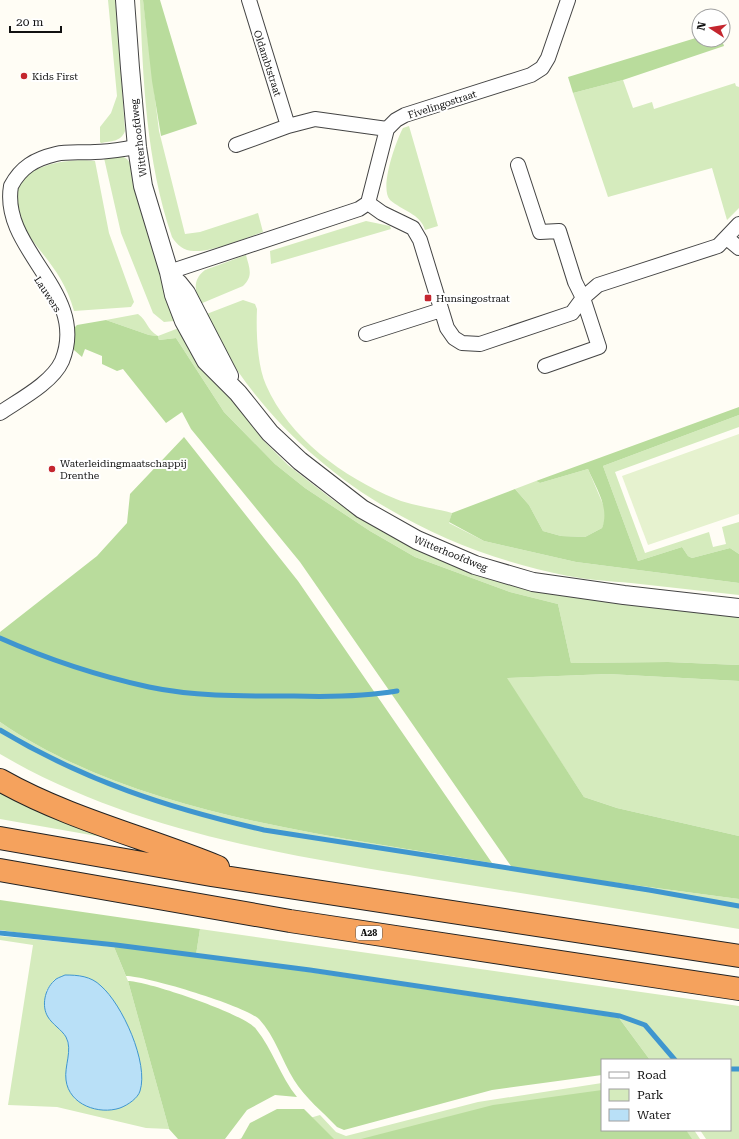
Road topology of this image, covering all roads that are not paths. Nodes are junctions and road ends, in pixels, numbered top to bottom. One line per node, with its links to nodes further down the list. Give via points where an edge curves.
1 (126, 0): 7 (street, Witterhoofdweg)
2 (249, 0): 4 (street, Oldambtstraat)
3 (568, 0): 5 (street, Fivelingostraat, via 548,58 542,68 531,75 405,115)
4 (288, 126): 5 (street, via 315,119); 6 (street)
5 (387, 129): 10 (street)
6 (236, 145)
7 (137, 147): 9 (street, Lauwers, via 57,154 30,163 15,178); 14 (street, Witterhoofdweg, via 143,186)
8 (518, 165): 15 (street, via 540,232 559,231 575,282)
9 (3, 200): 19 (street, Lauwers, via 9,235 58,308 65,324 66,336 62,360 55,372)
10 (368, 202): 14 (street, via 351,213); 16 (street, via 413,228 420,240)
11 (739, 224): 12 (street)
12 (727, 238): 13 (street); 15 (street, via 718,246 598,285)
13 (739, 248)
14 (169, 272): 20 (street, Witterhoofdweg, via 186,293 238,393 270,433 300,461 362,509 417,540 475,565 533,582)
15 (583, 298): 16 (street, via 572,313 473,344 462,343 454,338 447,328); 18 (street, via 599,347)
16 (441, 310): 17 (street)
17 (366, 334)
18 (545, 366)
19 (0, 413)
20 (739, 608)
21 (0, 780): 24 (highway, via 56,808 175,850)
22 (0, 838): 24 (highway)
23 (0, 870): 26 (highway, A28, via 290,921)
24 (252, 881): 25 (highway)
25 (739, 956)
26 (739, 989)

